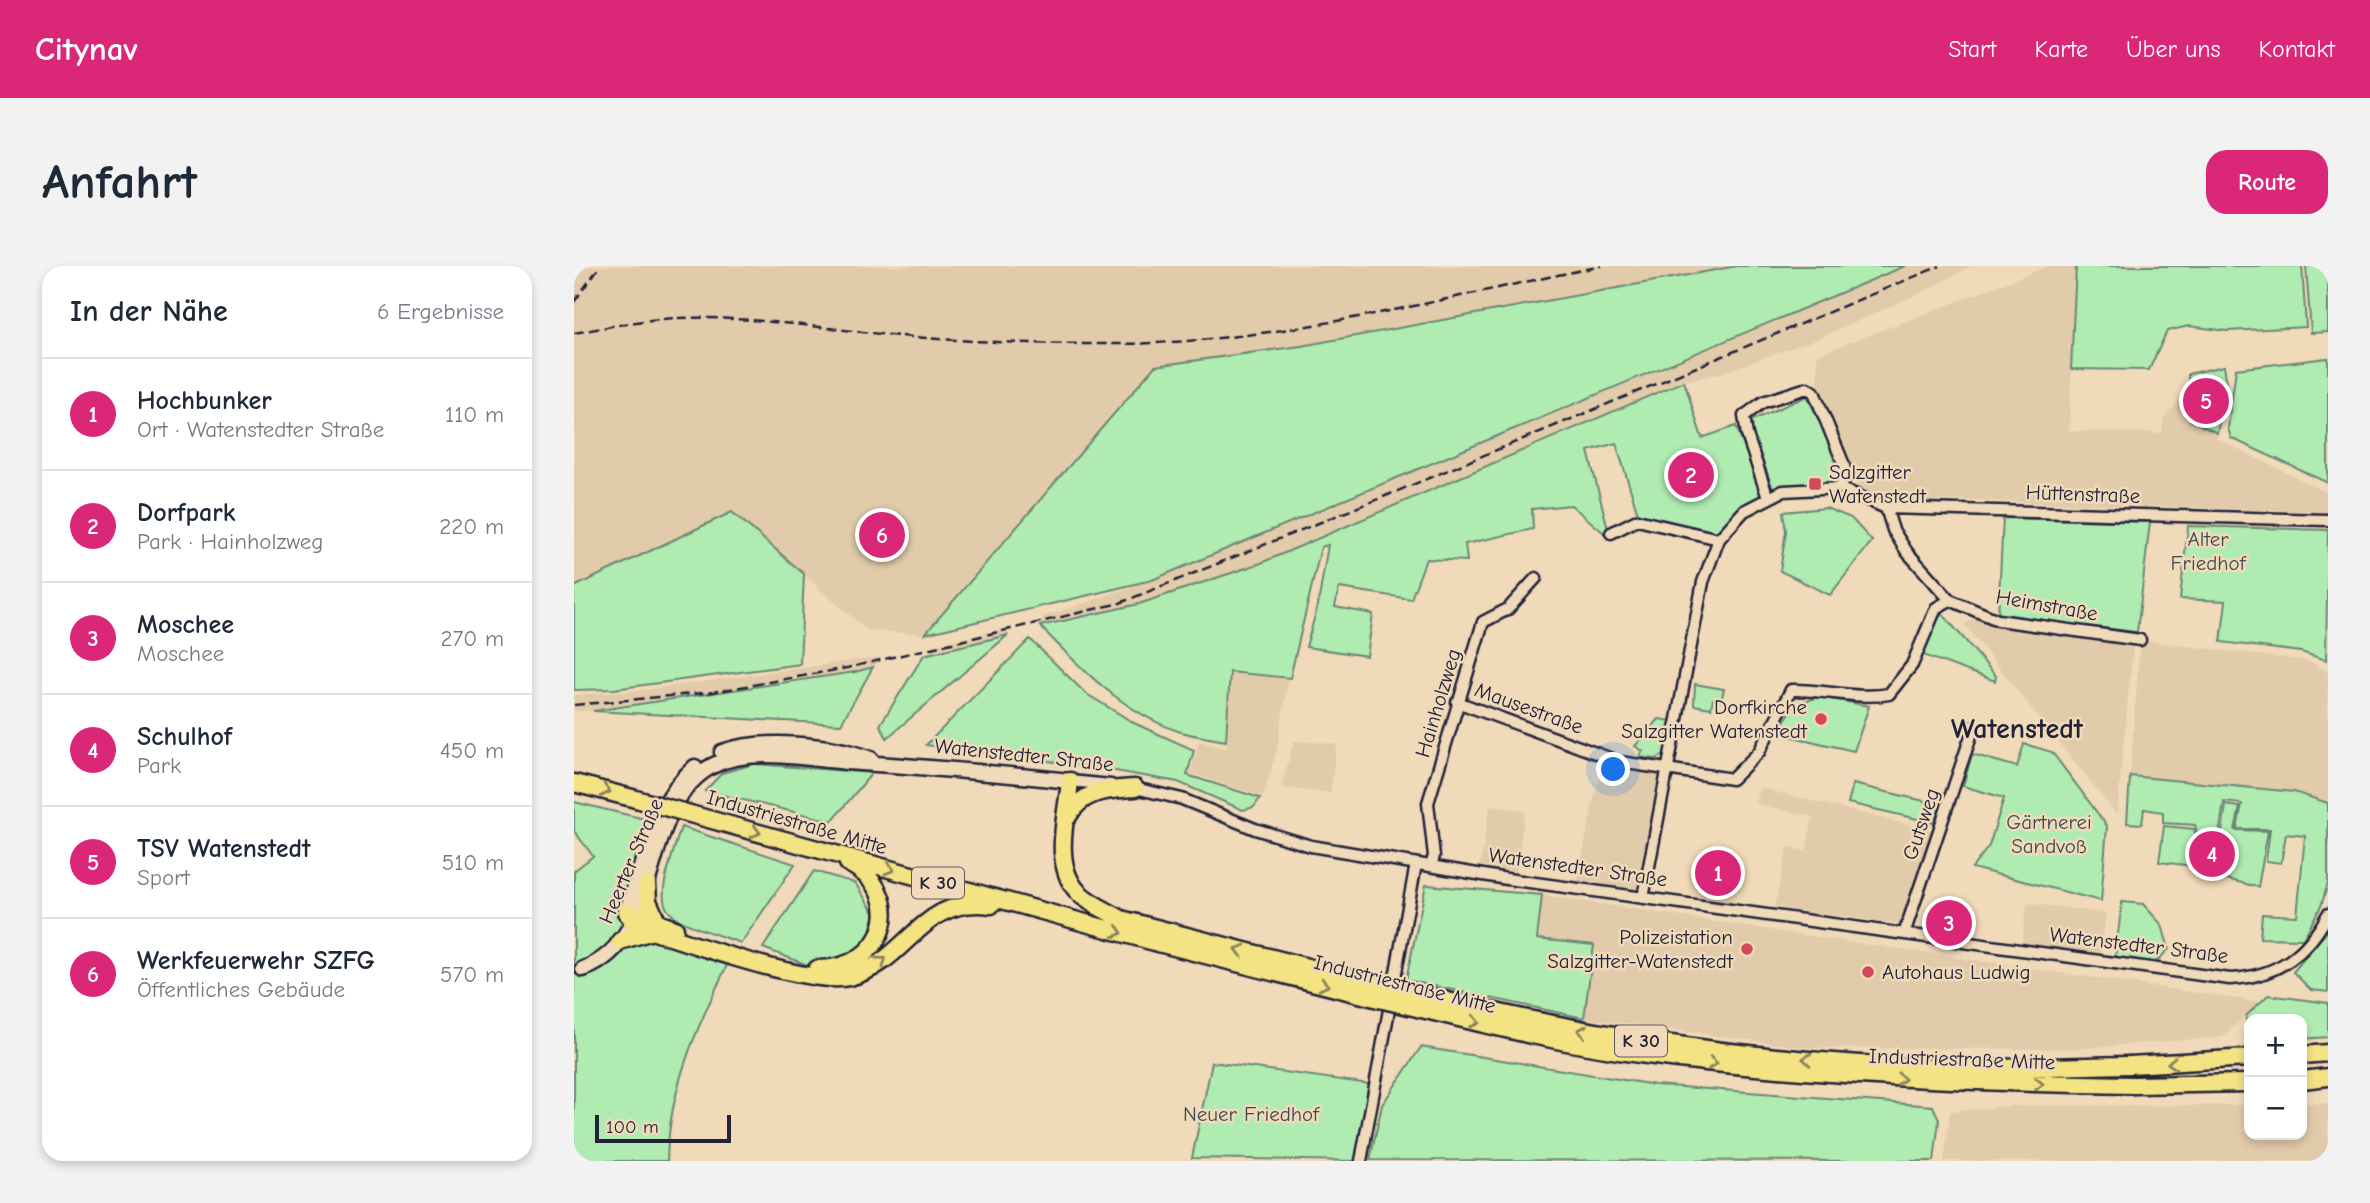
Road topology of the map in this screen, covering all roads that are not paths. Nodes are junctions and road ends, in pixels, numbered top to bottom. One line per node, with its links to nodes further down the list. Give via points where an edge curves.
1 (1840, 488): 2 (street, Hüttenstraße, via 1783,491); 2 (street, via 1846,476 1844,464 1814,392 1807,388 1763,402 1744,416); 3 (street, Hüttenstraße)
2 (1768, 498): 6 (street, Hüttenstraße, via 1744,511)
3 (1886, 508): 4 (street, Hüttenstraße); 8 (street, via 1907,552)
4 (2328, 520)
5 (1611, 533): 6 (street, via 1637,520)
6 (1719, 538): 14 (street, Hüttenstraße, via 1703,582)
7 (1536, 578): 10 (street, Hainholzweg, via 1507,609 1483,622)
8 (1950, 600): 9 (street, Heimstraße, via 1998,620); 14 (street, Mausestraße, via 1936,608 1912,665 1888,694 1872,697 1791,690 1759,752 1732,779)
9 (2140, 640)
10 (1457, 702): 14 (street, Mausestraße, via 1620,762); 21 (street, Hainholzweg, via 1428,803)
11 (1974, 727): 28 (street, Gutsweg)
12 (882, 763): 13 (main road, Heerter Straße); 22 (main road, Heerter Straße, via 752,756 712,766 676,804); 26 (main road, Heerter Straße, via 855,753 771,744 709,758 683,777 666,801 650,837)
13 (912, 765): 15 (main road, Watenstedter Straße)
14 (1669, 770): 23 (street, Hüttenstraße)
15 (1070, 780): 17 (street, Watenstedter Straße); 18 (main road)
16 (574, 783): 19 (main road, Industriestraße Mitte / K 30, one-way to 19, bridge)
17 (1135, 788): 18 (main road, via 1088,795 1078,801); 20 (street, Watenstedter Straße, via 1182,799 1255,830 1311,846)
18 (1066, 820): 32 (main road, Industriestraße Mitte / K 30, one-way to 18, via 1121,919 1078,892 1064,865)
19 (818, 849): 24 (main road, Industriestraße Mitte / K 30, one-way to 24); 30 (main road, via 858,867 878,892 883,922 872,949 853,963 819,969)
20 (1416, 864): 21 (street, Watenstedter Straße); 40 (street)
21 (1431, 866): 23 (street, Watenstedter Straße)
22 (647, 884): 26 (main road, Heerter Straße); 27 (main road)
23 (1643, 898): 28 (street, Watenstedter Straße)
24 (1052, 914): 30 (main road, one-way to 24, via 808,976 845,978 880,963 929,920 959,904); 32 (main road, Industriestraße Mitte / K 30, one-way to 32)
25 (2328, 914): 28 (street, Watenstedter Straße, via 2286,965 2255,978 2230,979)
26 (631, 915): 27 (main road); 29 (main road, Heerter Straße); 31 (main road, Heerter Straße)
27 (654, 926): 29 (main road); 30 (main road)
28 (1904, 934)
29 (620, 941): 31 (main road, Heerter Straße)
30 (743, 955)
31 (579, 973)
32 (1380, 992): 33 (main road, Industriestraße Mitte / K 30, bridge)
33 (1410, 999): 36 (main road, Industriestraße Mitte / K 30, one-way to 33, via 1940,1068 1806,1059 1630,1039); 39 (main road, Industriestraße Mitte / K 30, one-way to 39, via 1518,1033 1645,1055 1976,1083)
34 (2328, 1053): 35 (main road)
35 (2307, 1055)
36 (2244, 1058)
37 (2328, 1077): 38 (main road)
38 (2307, 1079)
39 (2244, 1083)
40 (1362, 1161)

